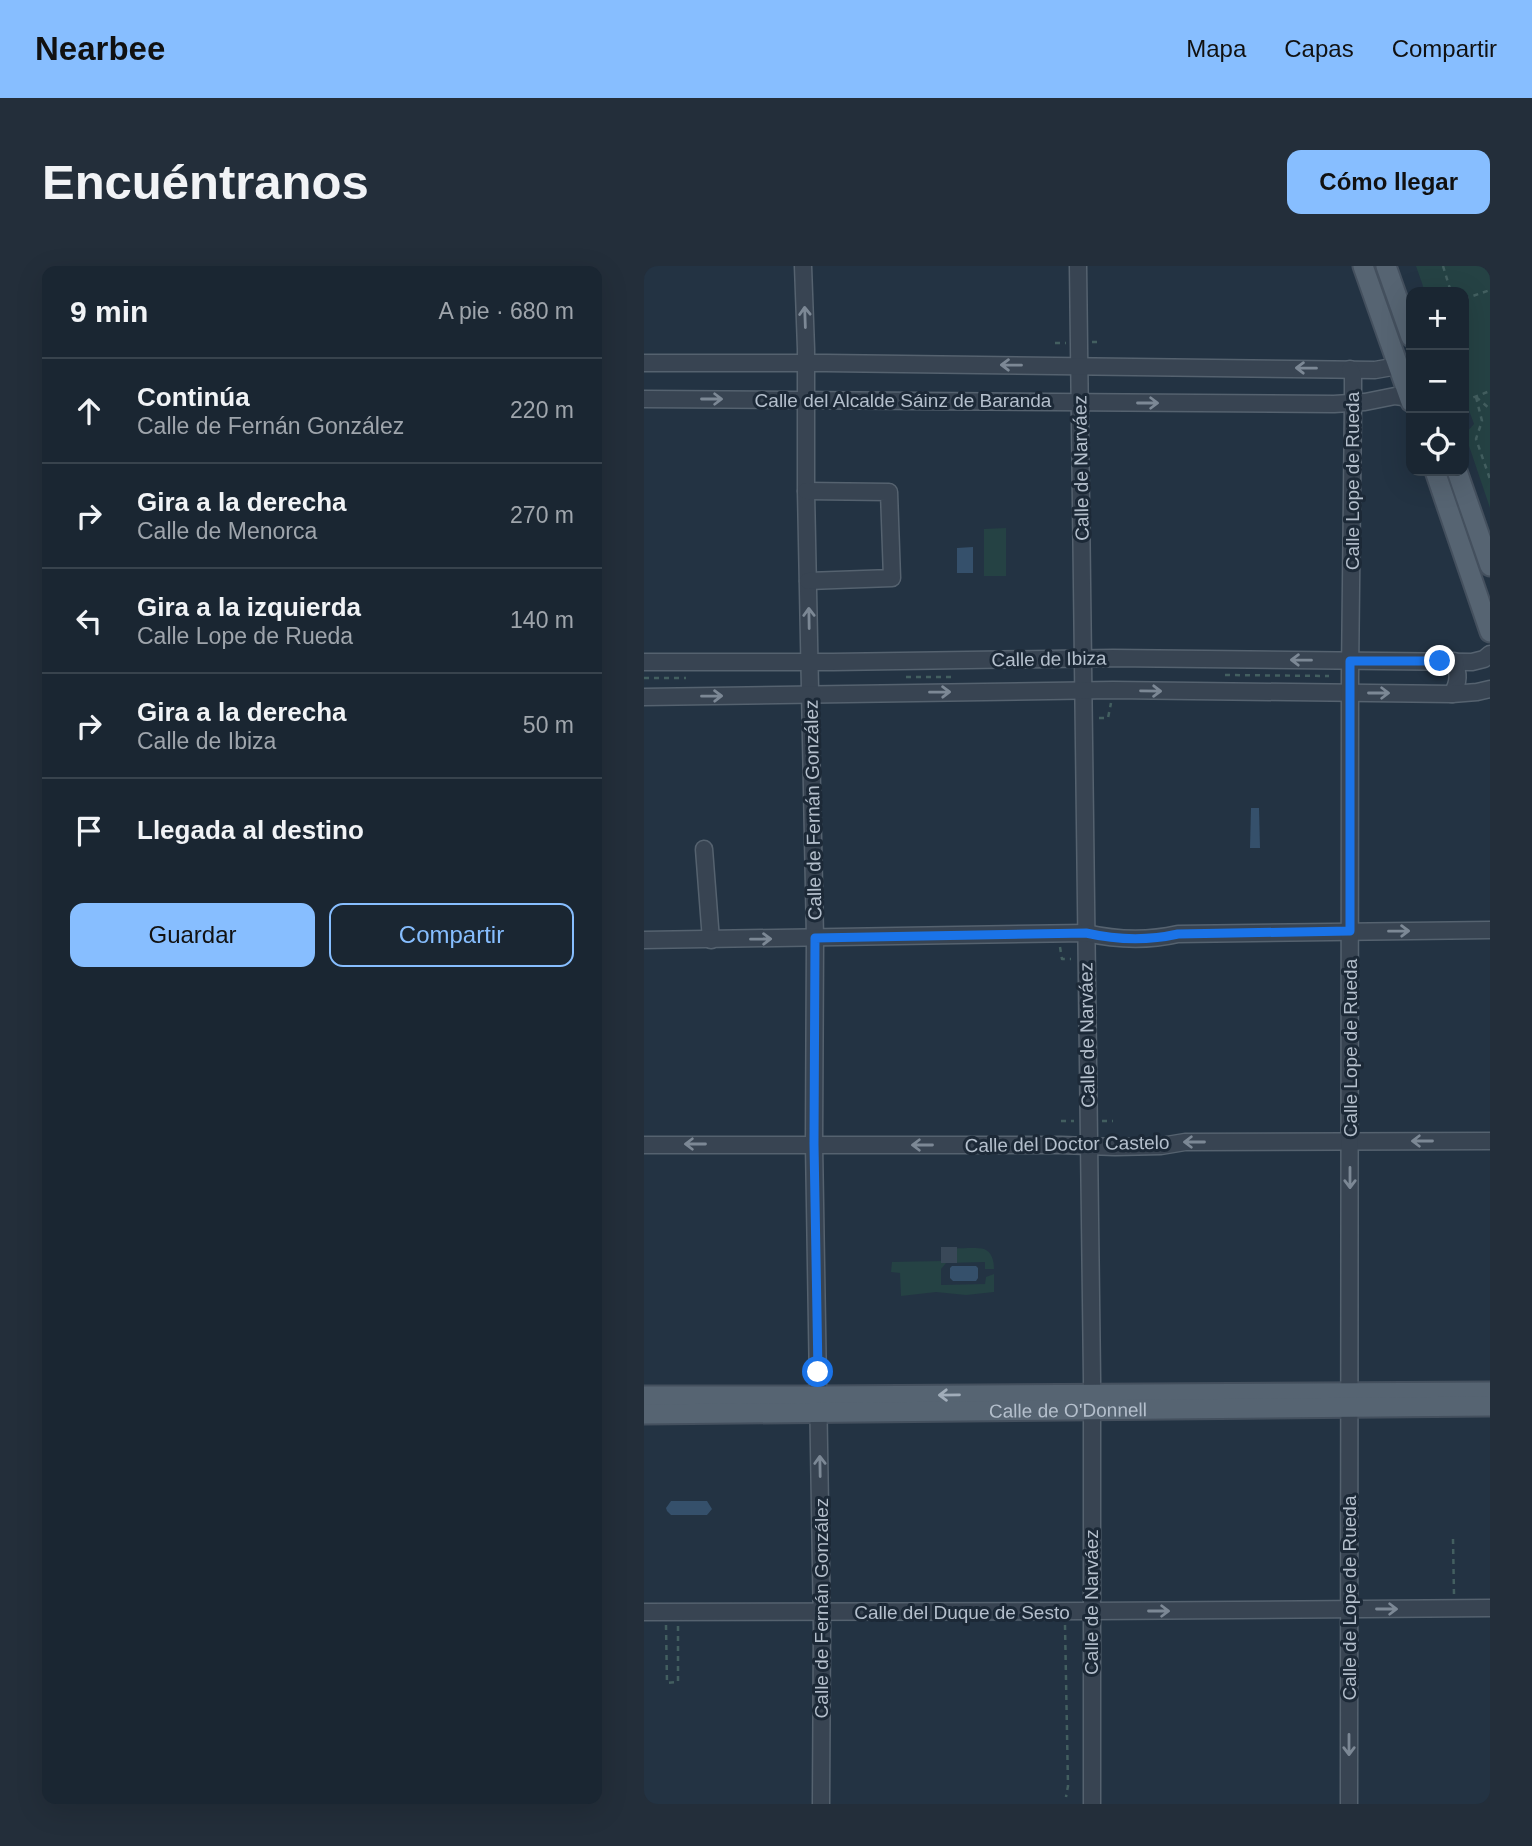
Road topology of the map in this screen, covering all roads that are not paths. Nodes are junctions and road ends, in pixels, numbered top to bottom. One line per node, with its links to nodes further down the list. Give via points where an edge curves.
1 (803, 266): 7 (street, Calle de Fernán González, one-way to 1)
2 (1078, 266): 8 (street, Calle de Narváez)
3 (1363, 266): 9 (main road)
4 (1386, 266): 5 (main road)
5 (1406, 323)
6 (644, 363): 7 (street, Calle del Alcalde Sáinz de Baranda)
7 (805, 363): 8 (street, Calle del Alcalde Sáinz de Baranda, one-way to 7); 12 (street, Calle de Fernán González)
8 (1080, 366): 10 (street, Calle del Alcalde Sáinz de Baranda, one-way to 8); 14 (street, Calle de Narváez)
9 (1405, 368): 10 (street, Calle del Alcalde Sáinz de Baranda)
10 (1350, 369): 15 (street, Calle Lope de Rueda)
11 (644, 399): 12 (street, Calle del Alcalde Sáinz de Baranda, one-way to 12)
12 (805, 399): 14 (street, Calle del Alcalde Sáinz de Baranda); 18 (street, Calle de Fernán González)
13 (1406, 400): 15 (street, Calle del Alcalde Sáinz de Baranda, via 1399,396)
14 (1080, 402): 15 (street, Calle del Alcalde Sáinz de Baranda, one-way to 15); 23 (street, Calle de Narváez)
15 (1353, 403): 24 (street, Calle Lope de Rueda)
16 (1437, 476): 21 (main road)
17 (1459, 476): 19 (main road)
18 (806, 491): 20 (street, Calle de Fernán González); 20 (street, via 889,492 892,578)
19 (1490, 566)
20 (808, 581): 26 (street, Calle de Fernán González, one-way to 20)
21 (1490, 632)
22 (1490, 654): 27 (street, Calle de Ibiza, via 1476,662)
23 (1083, 658): 24 (street, Calle de Ibiza, one-way to 23); 26 (street, Calle de Ibiza); 29 (street, Calle de Narváez)
24 (1350, 661): 27 (street, Calle de Ibiza); 30 (street, Calle Lope de Rueda)
25 (644, 662): 26 (street, Calle de Ibiza)
26 (810, 662): 31 (street, Calle de Fernán González)
27 (1454, 662): 32 (street, via 1459,678)
28 (1490, 689): 32 (street, Calle de Ibiza)
29 (1083, 691): 30 (street, Calle de Ibiza, one-way to 30); 31 (street, Calle de Ibiza, one-way to 29); 37 (street, Calle de Narváez)
30 (1350, 693): 32 (street, Calle de Ibiza, one-way to 32); 36 (street, Calle Lope de Rueda)
31 (810, 694): 33 (street, Calle de Ibiza, one-way to 31); 38 (street, Calle de Fernán González)
32 (1452, 694)
33 (644, 697)
34 (704, 849): 40 (street)
35 (1490, 930): 36 (street, one-way to 35)
36 (1350, 931): 37 (street, via 1112,939); 42 (street, Calle Lope de Rueda)
37 (1086, 933): 38 (street); 45 (street, Calle de Narváez)
38 (815, 938): 40 (street, one-way to 38); 44 (street, Calle de Fernán González)
39 (644, 940): 40 (street)
40 (711, 940)
41 (1490, 1141): 42 (street, Calle del Doctor Castelo, one-way to 42)
42 (1350, 1142): 45 (street, Calle del Doctor Castelo, one-way to 45); 48 (street, Calle Lope de Rueda, one-way to 48)
43 (644, 1144): 44 (street, Calle del Doctor Castelo, one-way to 43)
44 (814, 1144): 45 (street, Calle del Doctor Castelo, one-way to 44); 50 (street, Calle de Fernán González)
45 (1088, 1146): 49 (street, Calle de Narváez)
46 (1490, 1392): 48 (main road, Calle de O'Donnell)
47 (644, 1396): 50 (main road, Calle de O'Donnell)
48 (1350, 1400): 49 (main road, Calle de O'Donnell); 51 (main road, Calle de O'Donnell); 54 (street, Calle de Lope de Rueda)
49 (1091, 1402): 50 (main road, Calle de O'Donnell); 55 (street, Calle de Narváez)
50 (819, 1404): 52 (main road, Calle de O'Donnell); 57 (street, Calle de Fernán González, one-way to 50)
51 (1490, 1406)
52 (644, 1414)
53 (1490, 1608): 54 (street, Calle del Duque de Sesto, one-way to 53)
54 (1349, 1609): 55 (street, Calle del Duque de Sesto, one-way to 54); 60 (street, Calle de Lope de Rueda, one-way to 60)
55 (1091, 1611): 57 (street, Calle del Duque de Sesto); 59 (street, Calle de Narváez)
56 (644, 1612): 57 (street, Calle del Duque de Sesto)
57 (822, 1612): 58 (street, Calle de Fernán González)
58 (821, 1804)
59 (1092, 1804)
60 (1349, 1804)

